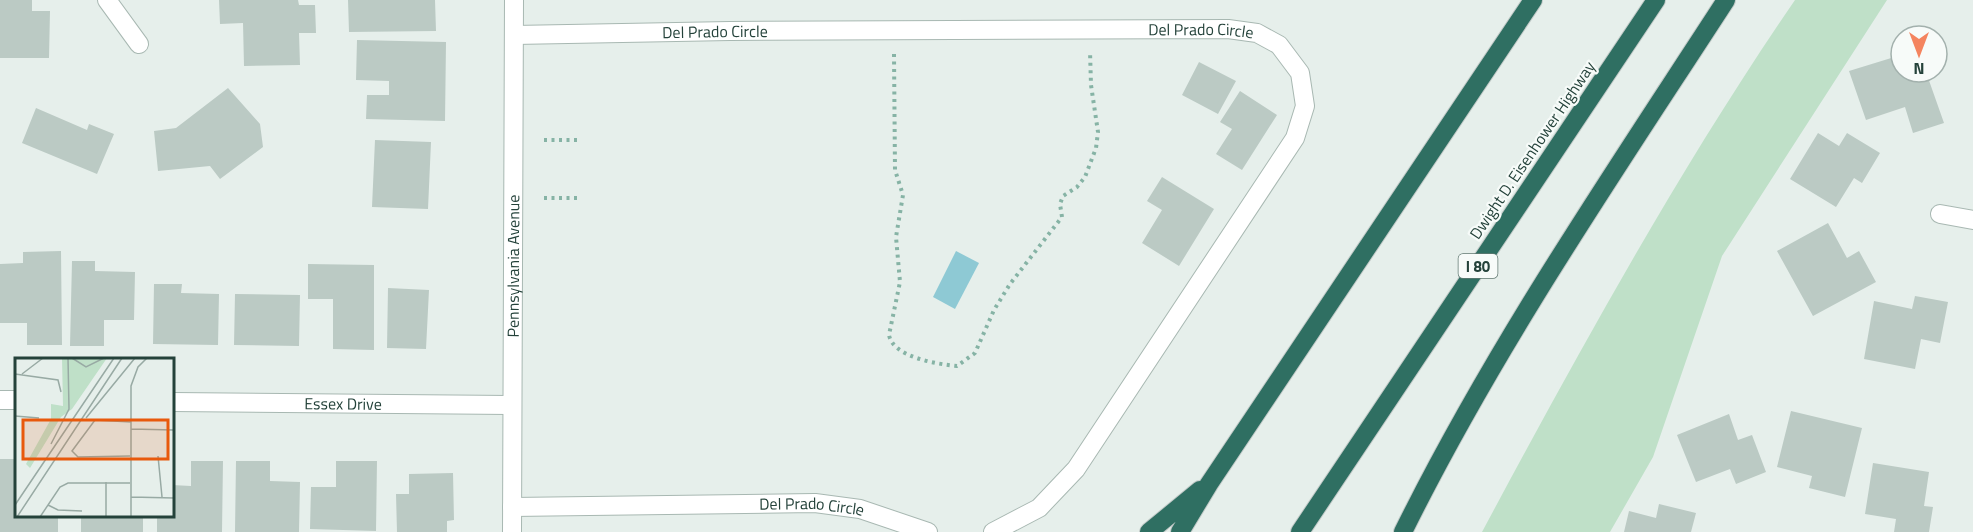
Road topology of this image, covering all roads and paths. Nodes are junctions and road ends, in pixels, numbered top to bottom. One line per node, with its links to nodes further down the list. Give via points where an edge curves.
1 (108, 0): 9 (street)
2 (514, 0): 8 (street, Pennsylvania Avenue)
3 (1533, 0): 18 (highway)
4 (1656, 0): 25 (highway, Dwight D. Eisenhower Highway / I 80)
5 (1726, 0): 26 (highway, via 1533,298 1434,470)
6 (1090, 29): 7 (street, Del Prado Circle); 7 (path, via 1091,85 1098,132 1091,166 1077,187 1063,196 1062,217 1010,284 975,353 957,366 904,354 896,350 889,334 900,282 896,237 903,195 895,171); 22 (street, Del Prado Circle, via 1228,29 1257,33 1279,45 1300,73 1305,106 1295,138 1076,469 1039,508)
7 (894, 30): 8 (street, Del Prado Circle)
8 (514, 35): 17 (street, Pennsylvania Avenue)
9 (139, 44)
10 (544, 140): 11 (path)
11 (580, 140)
12 (544, 198): 13 (path)
13 (580, 198)
14 (1940, 214): 15 (street)
15 (1973, 220)
16 (174, 402): 17 (street, Essex Drive)
17 (512, 405): 19 (street, Pennsylvania Avenue)
18 (1209, 484): 23 (highway); 24 (highway)
19 (512, 507): 20 (street, Pennsylvania Avenue); 21 (street, Del Prado Circle, via 815,503 860,509)
20 (512, 532)
21 (928, 532)
22 (993, 532)
23 (1149, 532)
24 (1180, 532)
25 (1300, 532)
26 (1403, 532)

